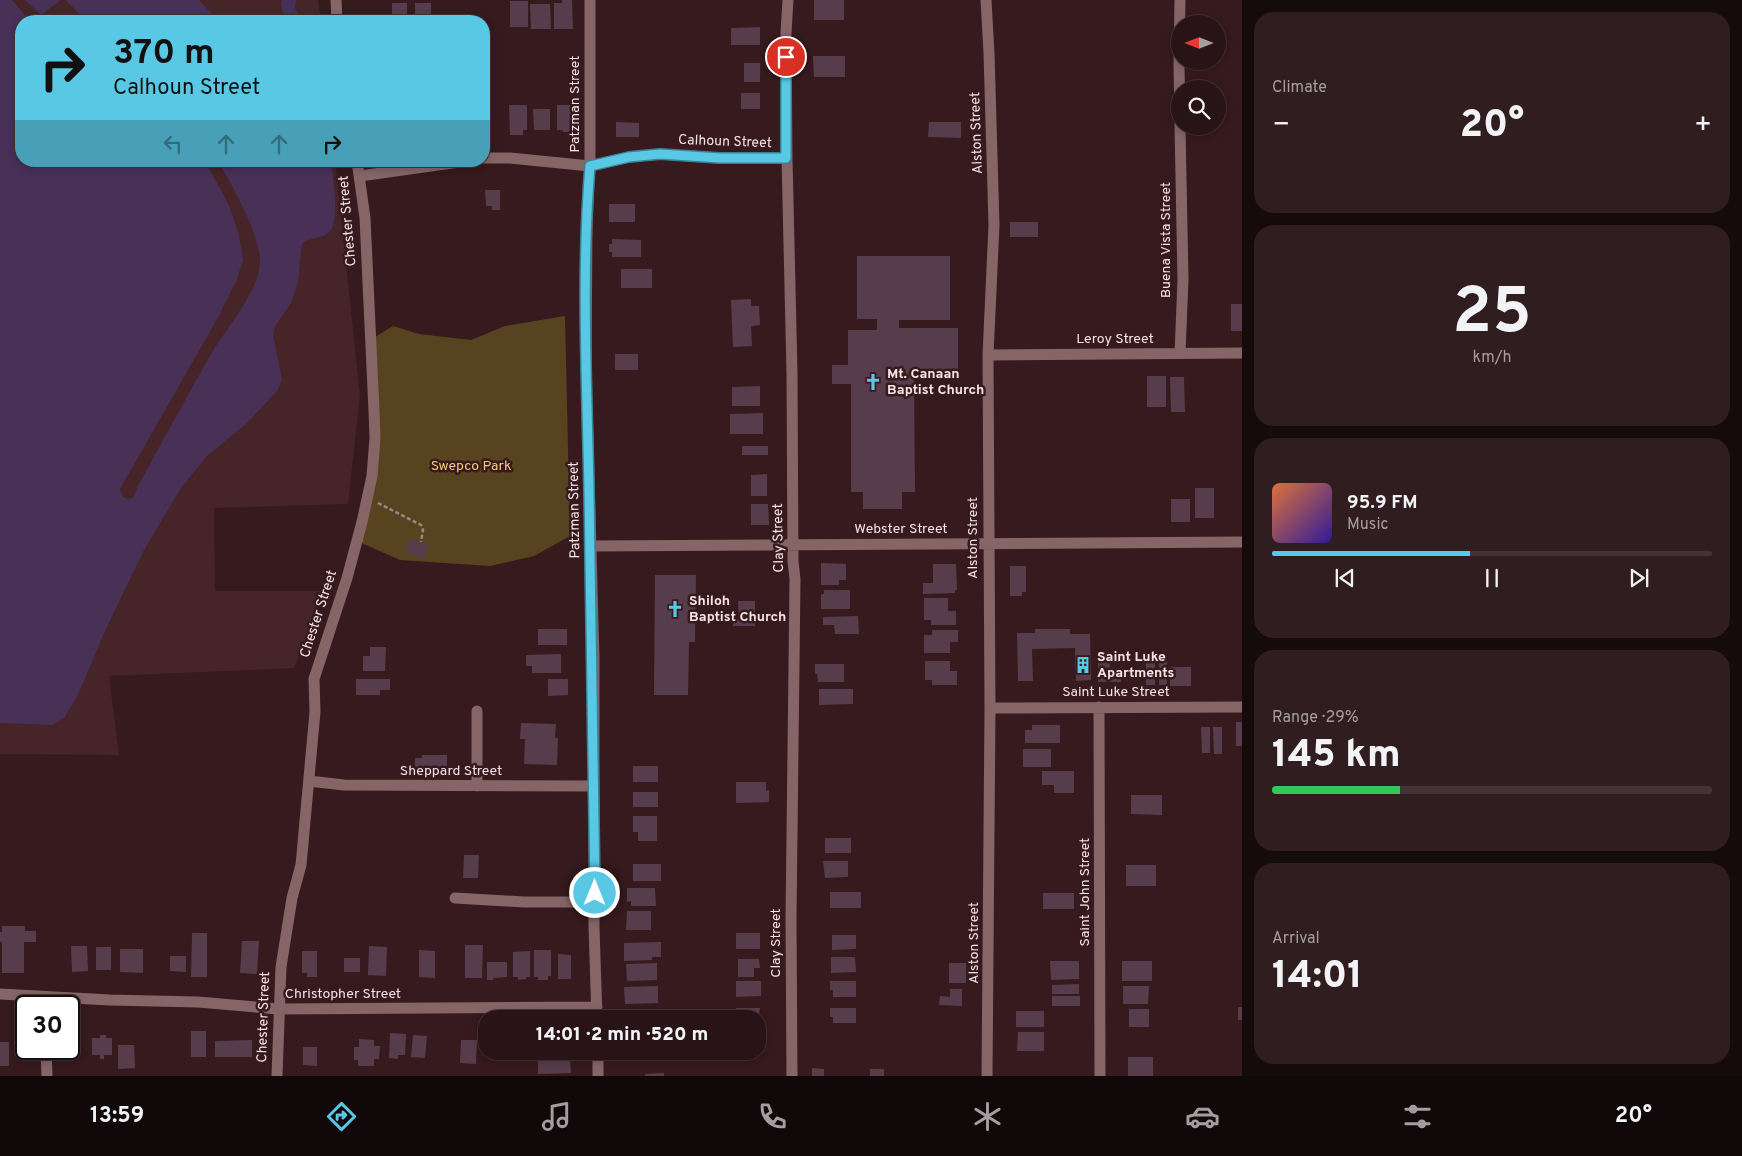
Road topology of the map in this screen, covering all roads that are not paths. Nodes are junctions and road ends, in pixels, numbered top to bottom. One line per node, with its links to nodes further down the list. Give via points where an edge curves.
1 (336, 0): 6 (street)
2 (590, 0): 11 (street, Patzman Street)
3 (788, 0): 10 (street, Clay Street)
4 (986, 0): 17 (street, Alston Street, via 994,225)
5 (1180, 0): 7 (street, Buena Vista Street)
6 (337, 15)
7 (1179, 80)
8 (1180, 135): 15 (street, Buena Vista Street, via 1183,280)
9 (490, 158): 11 (street, Calhoun Street)
10 (786, 158): 11 (street, Calhoun Street, via 660,154); 19 (street, Clay Street)
11 (590, 166): 21 (street, Patzman Street, via 586,341)
12 (358, 167): 14 (street, Chester Street)
13 (424, 167): 14 (street)
14 (360, 176): 26 (street, Chester Street, via 365,218 375,438 372,476 347,578 314,679 315,712)
15 (1180, 353): 16 (street, Leroy Street); 17 (street, Leroy Street)
16 (1242, 353)
17 (988, 355): 20 (street, Alston Street)
18 (1242, 542): 20 (street, Webster Street)
19 (793, 544): 20 (street, Webster Street); 21 (street, Webster Street); 42 (street, Clay Street)
20 (988, 544): 24 (street, Alston Street)
21 (591, 546): 28 (street, Patzman Street)
22 (1242, 706): 23 (street, Saint Luke Street)
23 (1099, 707): 24 (street, Saint Luke Street); 44 (street, Saint John Street)
24 (990, 708): 43 (street, Alston Street)
25 (477, 711): 27 (street)
26 (309, 781): 27 (street, Sheppard Street, via 344,785); 35 (street, Chester Street, via 302,864 283,950)
27 (478, 786): 28 (street, Sheppard Street)
28 (594, 786): 30 (street, Patzman Street)
29 (455, 898): 30 (street)
30 (594, 902): 34 (street, Patzman Street)
31 (0, 994): 32 (street, Christopher Street)
32 (15, 996)
33 (80, 1000): 35 (street, Christopher Street, via 198,1002)
34 (597, 1007): 35 (street, Christopher Street); 36 (street, Patzman Street)
35 (278, 1009): 40 (street, Chester Street)
36 (597, 1010)
37 (46, 1060): 39 (street)
38 (598, 1060): 41 (street)
39 (47, 1076)
40 (277, 1076)
41 (598, 1076)
42 (792, 1076)
43 (988, 1076)
44 (1100, 1076)

